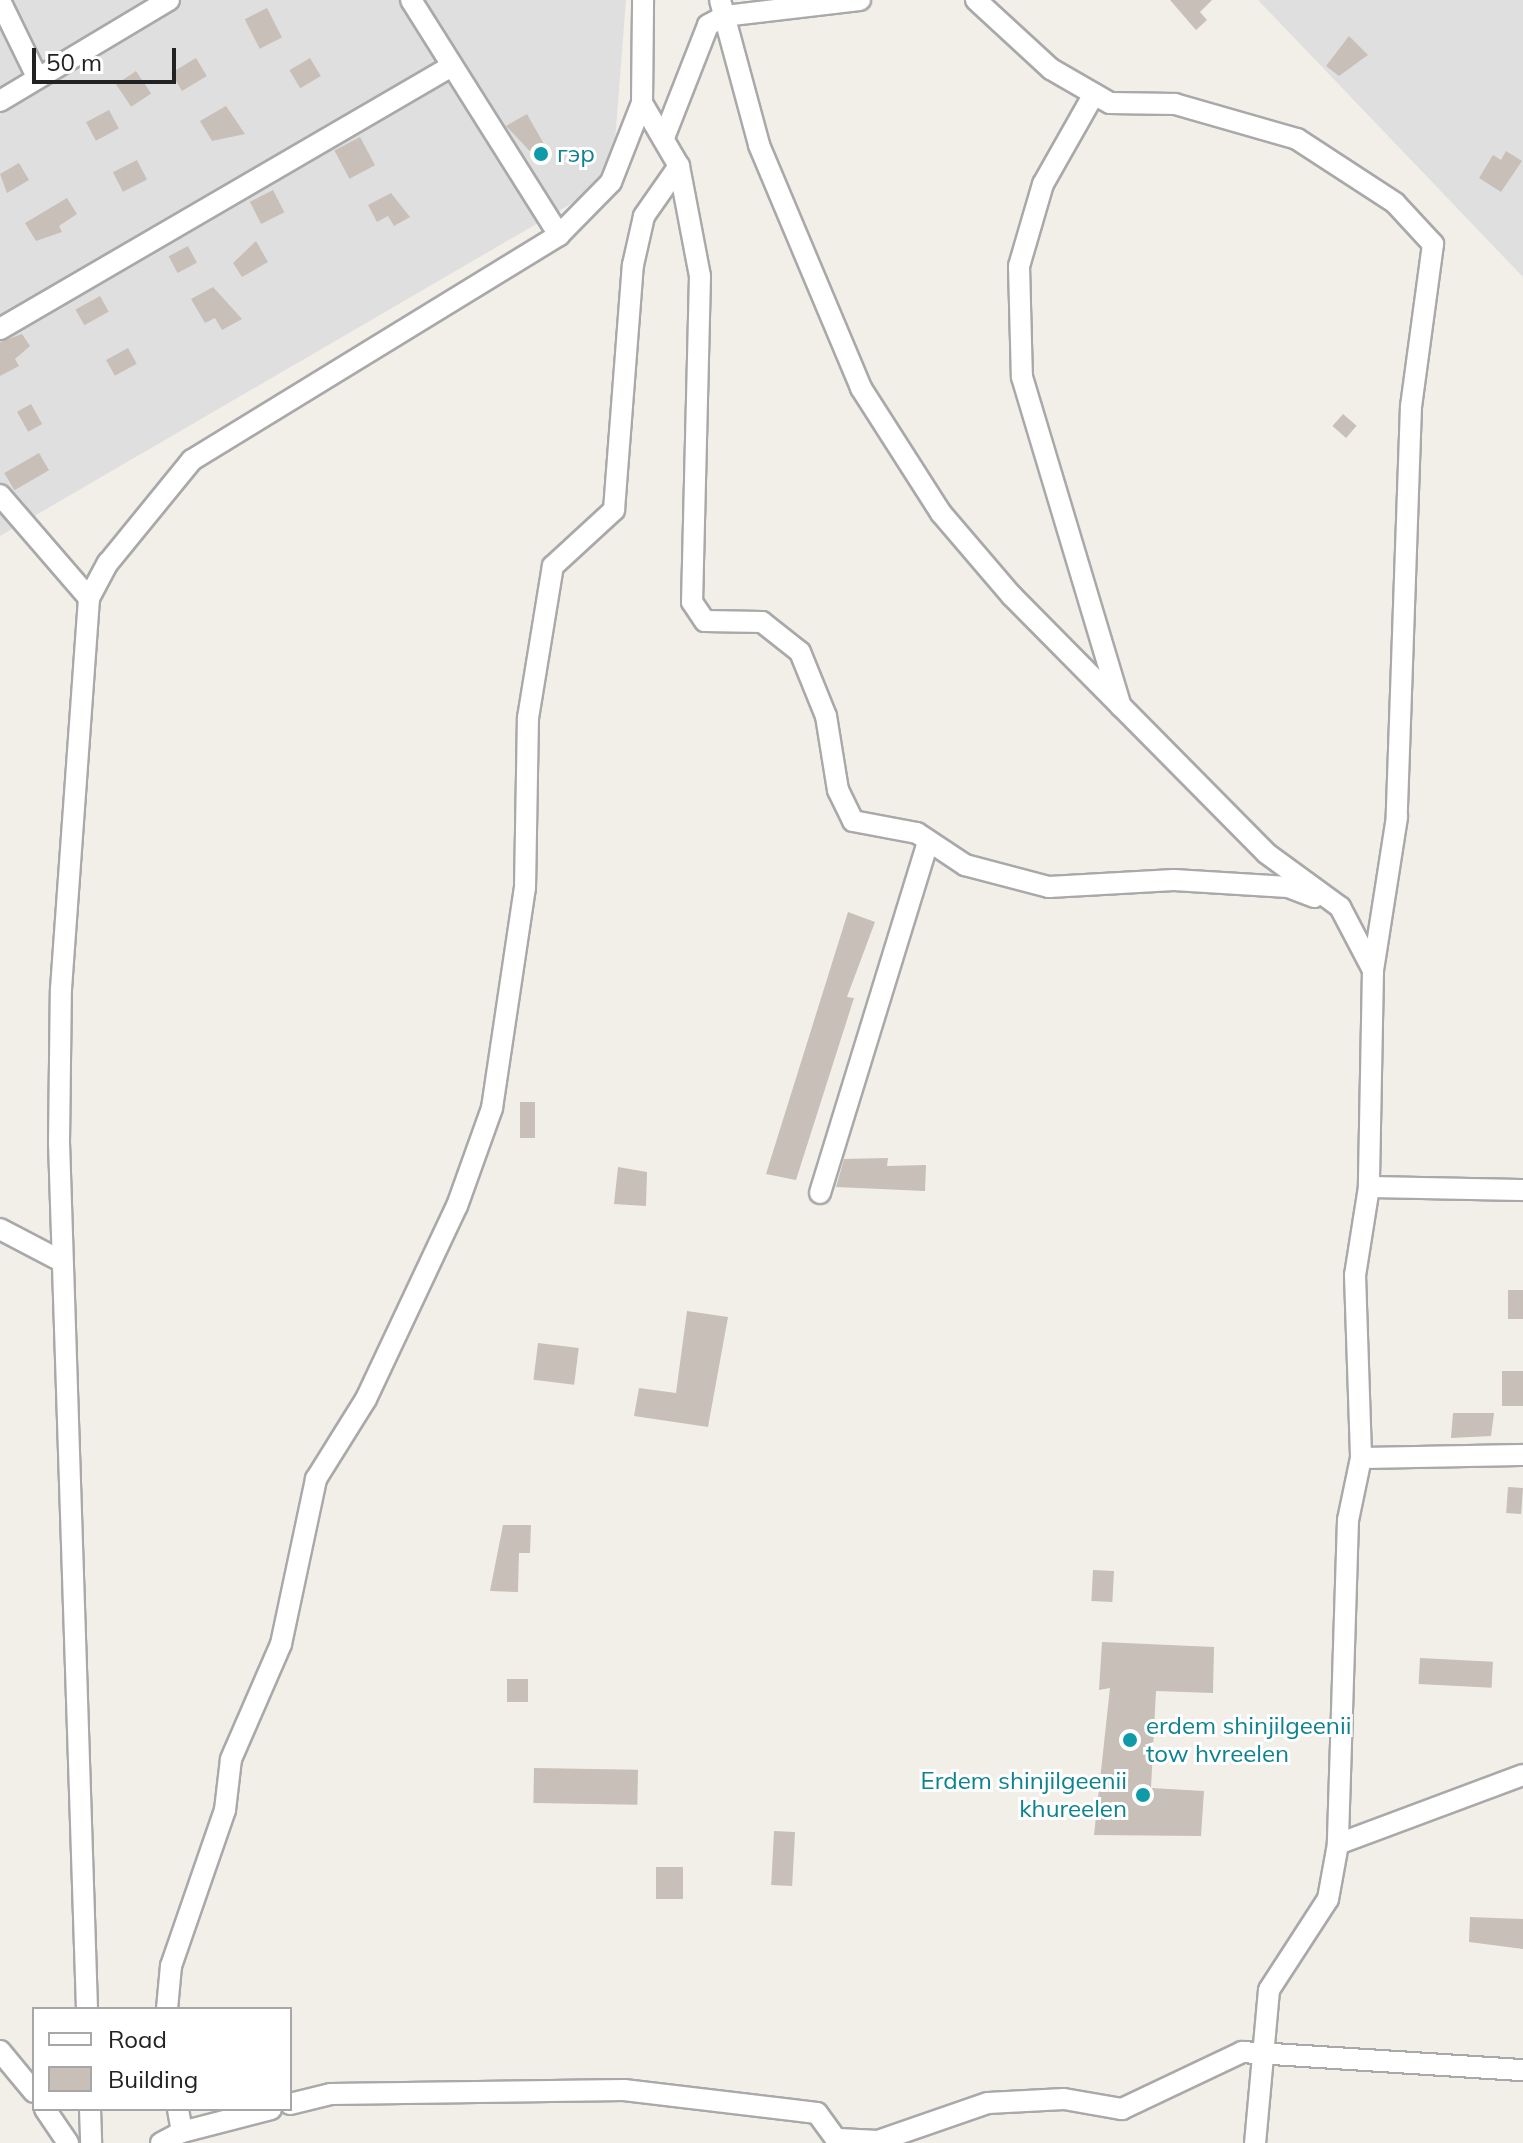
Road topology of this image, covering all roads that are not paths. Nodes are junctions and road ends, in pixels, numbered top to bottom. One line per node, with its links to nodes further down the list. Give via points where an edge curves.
1 (169, 0): 9 (street)
2 (411, 0): 8 (street)
3 (643, 0): 12 (street)
4 (860, 0): 7 (street)
5 (976, 0): 10 (street, via 1051,69)
6 (0, 1): 9 (street)
7 (722, 8): 13 (street, via 696,47); 20 (street, via 759,145 861,388 941,513)
8 (450, 67): 15 (street); 16 (street)
9 (37, 77): 11 (street)
10 (1094, 94): 20 (street, via 1043,184 1019,266 1022,377); 23 (street, via 1110,103 1175,104 1297,139 1395,203 1433,244 1411,406 1397,817)
11 (0, 101)
12 (642, 103): 13 (street); 15 (street, via 611,182)
13 (665, 135): 14 (street)
14 (679, 166): 21 (street, via 700,276 692,602 705,621 762,622 800,652 826,716 838,790 853,821); 34 (street, via 644,216 633,265 614,510 553,566 528,718 525,888 492,1108 457,1206 366,1399 316,1479 281,1644 231,1759 225,1810 171,1966)
15 (559, 235): 19 (street, via 192,460 108,563)
16 (0, 329)
17 (0, 495): 18 (street)
18 (7, 523): 19 (street)
19 (89, 598): 28 (street, via 61,989)
20 (1122, 710): 22 (street, via 1266,853)
21 (928, 841): 22 (street, via 965,865 1049,887 1174,880 1288,887); 26 (street)
22 (1340, 907): 23 (street)
23 (1373, 970): 24 (street)
24 (1369, 1187): 25 (street); 30 (street, via 1355,1275)
25 (1523, 1190)
26 (820, 1193)
27 (0, 1229): 28 (street)
28 (61, 1261): 33 (street)
29 (1523, 1455): 30 (street)
30 (1361, 1458): 32 (street, via 1348,1520)
31 (1517, 1774): 32 (street)
32 (1338, 1844): 36 (street, via 1328,1899 1269,1990)
33 (87, 2007)
34 (167, 2007)
35 (0, 2051): 38 (street)
36 (1264, 2059): 37 (street); 45 (street, via 1242,2052 1122,2109 1064,2099 988,2103 878,2141); 49 (street)
37 (1523, 2070)
38 (32, 2090)
39 (292, 2104): 45 (street, via 331,2094 624,2090 817,2113)
40 (46, 2111): 46 (street)
41 (90, 2111): 47 (street)
42 (178, 2111): 44 (street)
43 (263, 2111): 44 (street)
44 (182, 2132): 48 (street)
45 (839, 2141)
46 (68, 2143)
47 (91, 2143)
48 (161, 2143)
49 (1255, 2143)

